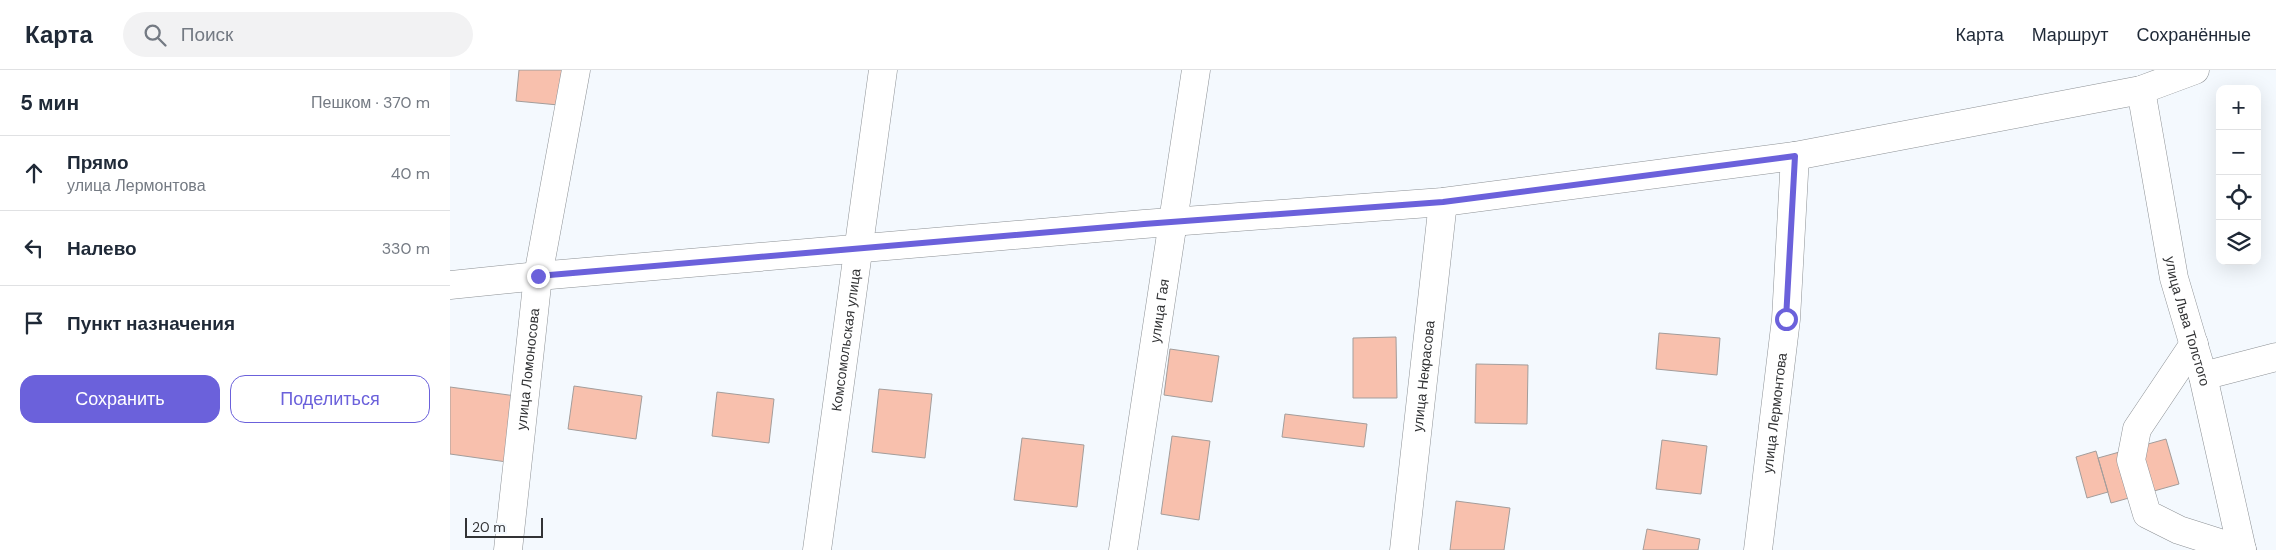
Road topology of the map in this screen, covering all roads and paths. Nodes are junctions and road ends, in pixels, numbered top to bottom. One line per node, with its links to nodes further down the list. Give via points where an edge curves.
1 (576, 70): 10 (street, улица Ломоносова)
2 (883, 70): 9 (street, Комсомольская улица)
3 (1196, 70): 8 (street, улица Гая)
4 (2196, 70): 5 (street)
5 (2141, 90): 6 (street); 12 (street, улица Льва Толстого, via 2174,278)
6 (1795, 156): 7 (street); 19 (street, улица Лермонтова, via 1786,319)
7 (1443, 202): 8 (street); 18 (street, улица Некрасова)
8 (1173, 222): 9 (street); 17 (street, улица Гая)
9 (858, 250): 10 (street); 16 (street, Комсомольская улица)
10 (538, 276): 11 (street); 15 (street, улица Ломоносова)
11 (450, 285)
12 (2194, 344): 14 (street, улица Льва Толстого); 20 (street, via 2136,429 2130,460 2147,514 2179,530)
13 (2276, 357): 14 (street)
14 (2203, 376): 20 (street, улица Льва Толстого)
15 (508, 550)
16 (817, 550)
17 (1123, 550)
18 (1404, 550)
19 (1758, 550)
20 (2242, 550)

